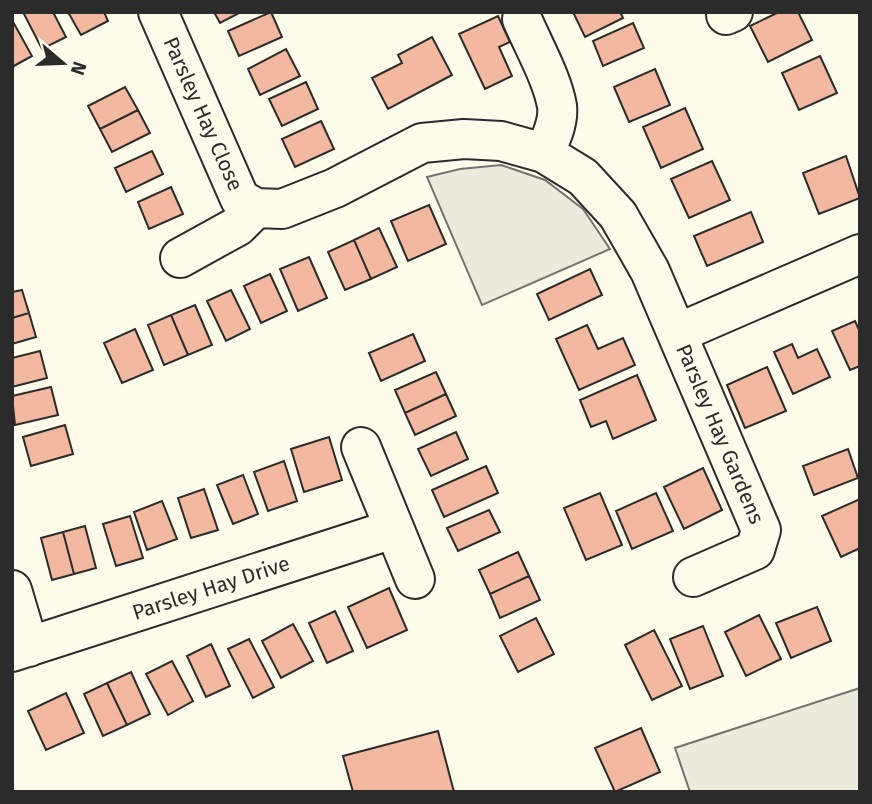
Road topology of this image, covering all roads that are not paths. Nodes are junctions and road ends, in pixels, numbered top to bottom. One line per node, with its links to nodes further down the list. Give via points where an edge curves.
1 (158, 12): 5 (street, Parsley Hay Close, via 240,199)
2 (522, 19): 4 (street, via 557,107 554,131)
3 (422, 143): 4 (street, Parsley Hay Gardens, via 501,141); 5 (street, Parsley Hay Close, via 335,188 282,209)
4 (544, 153): 8 (street, Parsley Hay Gardens, via 583,177 618,215)
5 (256, 208): 7 (street, Parsley Hay Close, via 239,226)
6 (860, 254): 8 (street, Parsley Hay Gardens)
7 (180, 258)
8 (678, 333): 11 (street, Parsley Hay Gardens, via 761,530 755,550)
9 (361, 447): 10 (street)
10 (393, 529): 12 (street); 14 (street, Parsley Hay Drive)
11 (692, 577)
12 (415, 579)
13 (12, 590): 14 (street)
14 (21, 649)

